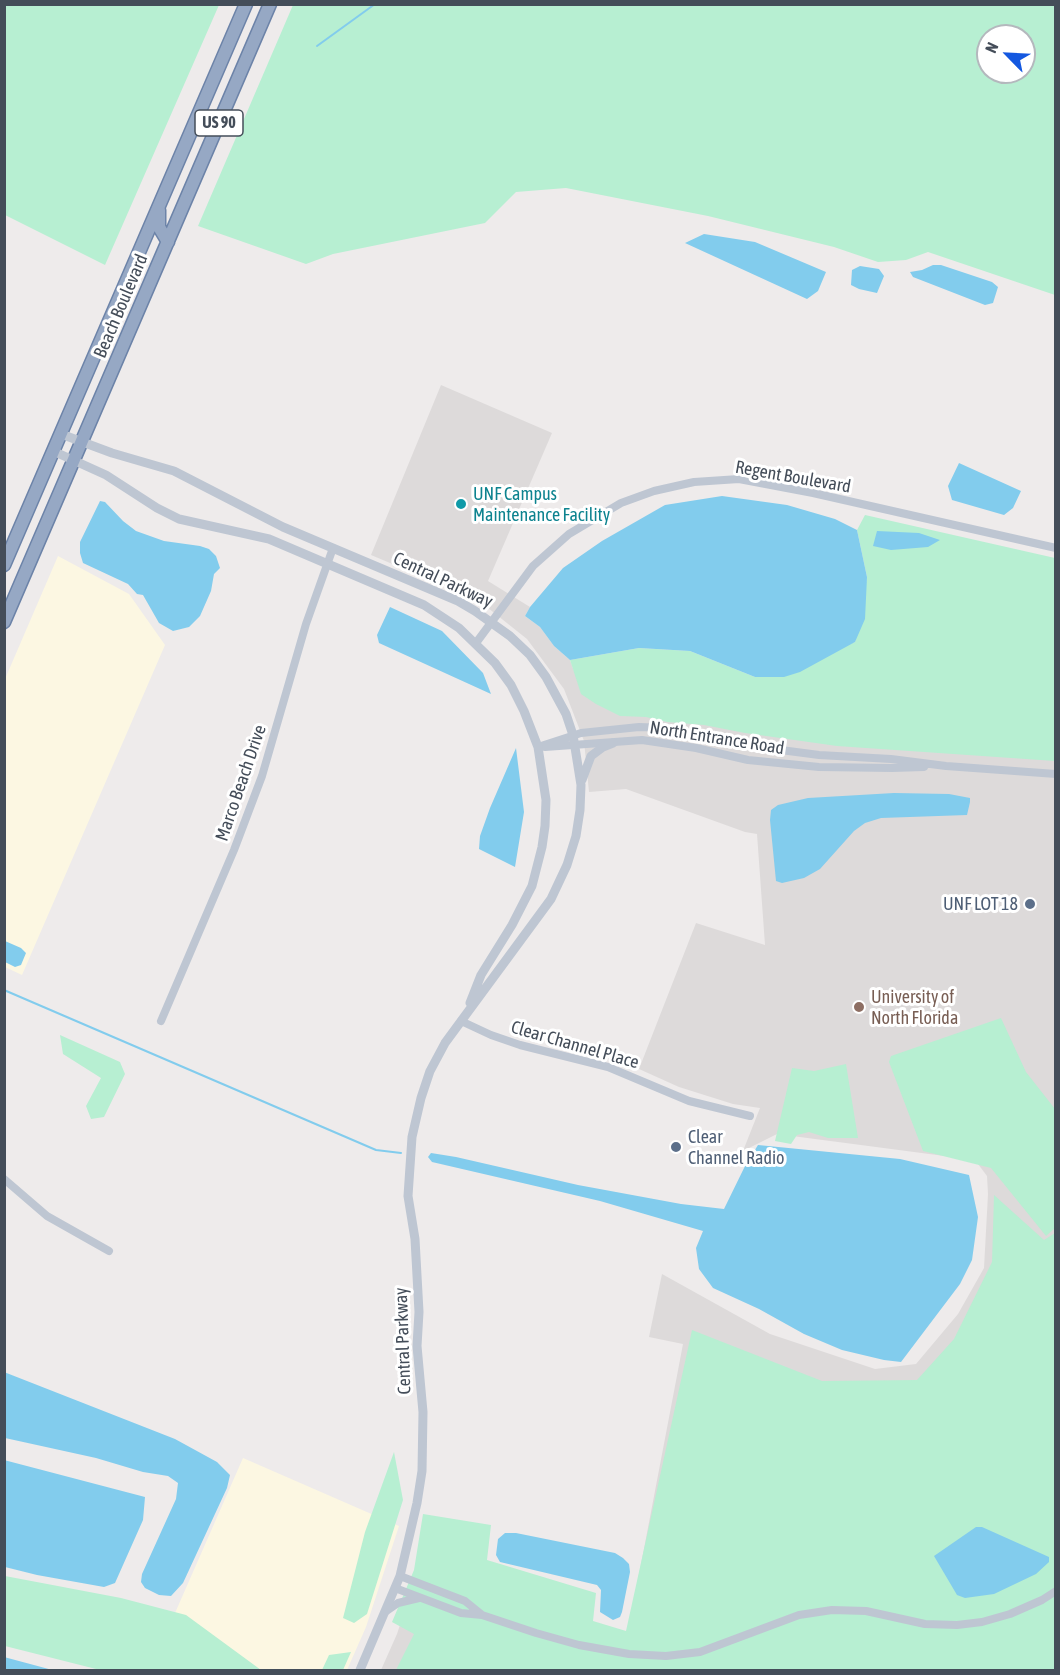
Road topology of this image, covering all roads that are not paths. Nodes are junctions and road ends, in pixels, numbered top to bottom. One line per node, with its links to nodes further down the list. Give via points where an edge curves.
1 (246, 4): 3 (highway, US 90)
2 (270, 4): 4 (highway, Beach Boulevard / US 90)
3 (158, 206): 4 (highway, via 159,227); 5 (highway, US 90)
4 (168, 242): 5 (highway); 7 (highway, Beach Boulevard / US 90)
5 (142, 245): 6 (highway, US 90)
6 (61, 434): 7 (street, Central Parkway); 8 (highway, US 90)
7 (82, 442): 9 (highway, Beach Boulevard / US 90); 10 (street, Central Parkway, via 174,471)
8 (53, 451): 9 (street, Central Parkway); 13 (highway, US 90)
9 (74, 459): 12 (street, Central Parkway, via 179,519 269,539); 15 (highway, Beach Boulevard / US 90)
10 (333, 548): 12 (street, Marco Beach Drive); 14 (street, Central Parkway, via 458,602)
11 (1056, 548): 14 (street, Regent Boulevard, via 739,479 694,482 621,503 569,534 533,566)
12 (328, 563): 16 (street, Central Parkway, via 424,605); 27 (street, Marco Beach Drive, via 262,776)
13 (4, 565)
14 (492, 621): 16 (street, Regent Boulevard); 17 (street, Central Parkway, via 530,655 546,677)
15 (4, 622)
16 (476, 643): 20 (street, Central Parkway, via 511,685)
17 (573, 735): 19 (street, Central Parkway); 20 (street, North Entrance Road); 21 (street, North Entrance Road, via 618,728 666,728)
18 (613, 743): 19 (street, North Entrance Road); 22 (street, North Entrance Road, via 662,742); 25 (street, via 591,756)
19 (575, 746): 20 (street, North Entrance Road); 25 (street, Central Parkway)
20 (538, 747): 26 (street, Central Parkway, via 546,800 538,866 524,904 481,975)
21 (773, 750): 22 (street); 23 (street, North Entrance Road)
22 (786, 764): 23 (street, North Entrance Road, via 892,768)
23 (946, 765): 24 (street, North Entrance Road)
24 (1056, 774)
25 (581, 785): 26 (street, Central Parkway, via 576,836 551,899)
26 (464, 1018): 28 (street, Clear Channel Place, via 491,1035 520,1045 608,1067 689,1101); 31 (street, Central Parkway, via 430,1071 412,1137 408,1196 419,1312 422,1471)
27 (161, 1021)
28 (750, 1116)
29 (4, 1179): 30 (street, via 47,1216)
30 (109, 1251)
31 (400, 1576): 32 (street, Central Parkway); 36 (street, via 465,1601)
32 (395, 1588): 34 (street); 35 (street, Central Parkway)
33 (1056, 1591): 36 (street, via 1010,1614 957,1625 925,1624 866,1611 832,1610 800,1615 700,1652 666,1656 579,1645)
34 (422, 1598): 35 (street, via 398,1603); 36 (street, via 461,1613)
35 (385, 1612): 37 (street, Central Parkway)
36 (482, 1615)
37 (360, 1671)

